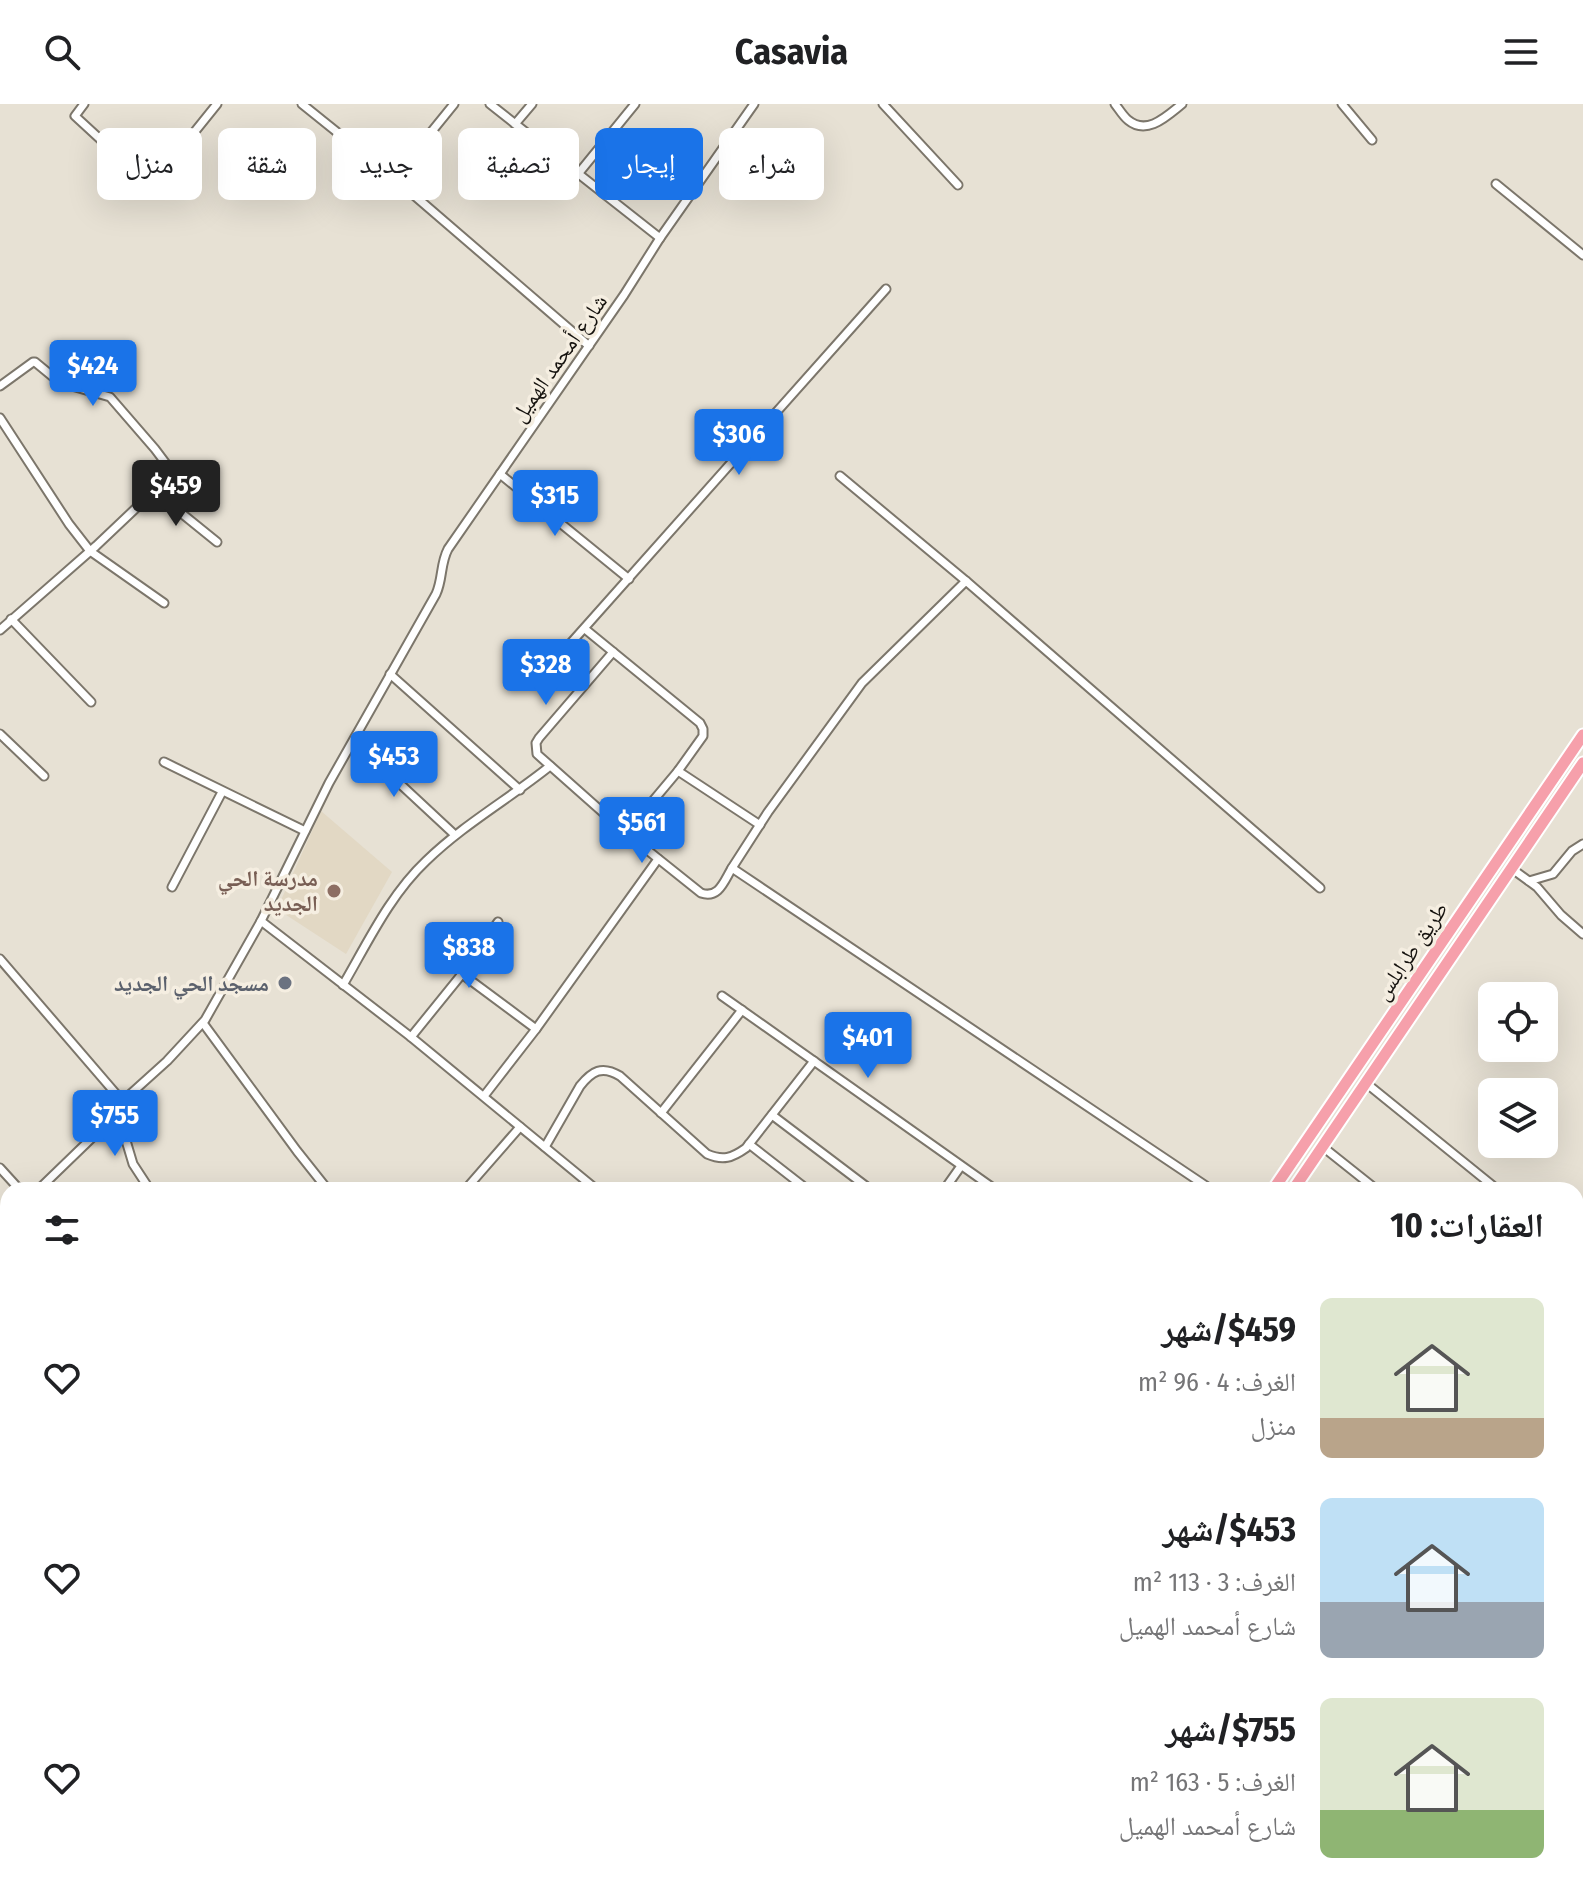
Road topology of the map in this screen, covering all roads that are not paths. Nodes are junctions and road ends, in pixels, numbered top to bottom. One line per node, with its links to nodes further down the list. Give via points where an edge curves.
1 (84, 104): 2 (street, via 75,116 151,186)
2 (217, 104)
3 (302, 104): 14 (street)
4 (454, 104): 15 (street)
5 (490, 104): 13 (street)
6 (532, 104): 13 (street)
7 (635, 104): 18 (street)
8 (754, 104): 23 (street, شارع أمحمد الهميل)
9 (883, 104): 21 (street)
10 (1115, 104): 11 (street, via 1130,122 1143,126 1153,126)
11 (1182, 104)
12 (1342, 104): 17 (street)
13 (515, 124): 16 (street)
14 (332, 128)
15 (435, 128)
16 (520, 128)
17 (1372, 140)
18 (579, 173)
19 (579, 175): 23 (street)
20 (1496, 184): 24 (street)
21 (958, 185)
22 (420, 200): 26 (street)
23 (660, 238): 26 (street, شارع أمحمد الهميل)
24 (1583, 255)
25 (886, 289): 34 (street)
26 (589, 346): 29 (street, شارع أمحمد الهميل)
27 (0, 386): 31 (street, via 35,362 65,384 110,397 172,472)
28 (0, 418): 33 (street)
29 (500, 474): 34 (street); 42 (street, شارع أمحمد الهميل, via 443,558 440,586)
30 (840, 476): 35 (street)
31 (154, 491): 32 (street); 33 (street)
32 (217, 542)
33 (90, 551): 36 (street); 37 (street)
34 (629, 579): 38 (street)
35 (966, 581): 54 (street, via 862,683); 64 (street)
36 (164, 603)
37 (11, 619): 39 (street); 43 (street)
38 (585, 629): 40 (street); 41 (street)
39 (0, 630)
40 (570, 644)
41 (613, 652): 49 (street, via 536,743 537,754); 50 (street, via 702,726 703,736)
42 (390, 674): 46 (street, شارع أمحمد الهميل); 52 (street)
43 (91, 702)
44 (0, 734): 51 (street)
45 (1583, 735): 97 (highway, طريق طرابلس)
46 (354, 741): 55 (street, شارع أمحمد الهميل); 57 (street)
47 (164, 762): 53 (street)
48 (1583, 763): 61 (highway)
49 (550, 766): 52 (street); 56 (street)
50 (678, 771): 54 (street); 56 (street)
51 (44, 776)
52 (520, 790): 57 (street)
53 (222, 792): 55 (street); 63 (street)
54 (760, 825): 60 (street)
55 (305, 831): 65 (street, شارع أمحمد الهميل)
56 (626, 833): 59 (street)
57 (455, 835): 70 (street, via 397,894)
58 (1583, 844): 62 (street, via 1553,874)
59 (658, 859): 60 (street, via 705,895 718,891); 74 (street)
60 (732, 868): 96 (street)
61 (1511, 868): 62 (street); 77 (highway)
62 (1529, 881): 67 (street)
63 (172, 887)
64 (1320, 888)
65 (261, 921): 70 (street); 73 (street, شارع أمحمد الهميل)
66 (498, 922): 69 (street)
67 (1583, 934)
68 (0, 959): 79 (street)
69 (462, 974): 74 (street); 75 (street)
70 (343, 985): 75 (street)
71 (722, 996): 72 (street)
72 (742, 1010): 76 (street); 80 (street)
73 (203, 1023): 79 (street, شارع أمحمد الهميل); 89 (street)
74 (536, 1029): 78 (street)
75 (411, 1037): 78 (street)
76 (814, 1061): 81 (street); 86 (street)
77 (1366, 1083): 85 (highway); 100 (street)
78 (484, 1096): 82 (street)
79 (120, 1105): 87 (street, شارع أمحمد الهميل); 88 (street, via 133,1164)
80 (661, 1113): 83 (street, via 716,1158 736,1155); 84 (street, via 611,1071 596,1071 580,1086)
81 (772, 1115): 83 (street); 93 (street)
82 (520, 1127): 84 (street); 90 (street)
83 (749, 1144): 92 (street)
84 (545, 1147): 91 (street)
85 (1323, 1147): 98 (highway); 99 (street)
86 (961, 1166): 94 (street); 95 (street)
87 (46, 1182)
88 (145, 1182)
89 (322, 1182)
90 (472, 1182)
91 (587, 1182)
92 (798, 1182)
93 (860, 1182)
94 (950, 1182)
95 (984, 1182)
96 (1200, 1182)
97 (1278, 1182)
98 (1299, 1182)
99 (1367, 1182)
100 (1488, 1182)

